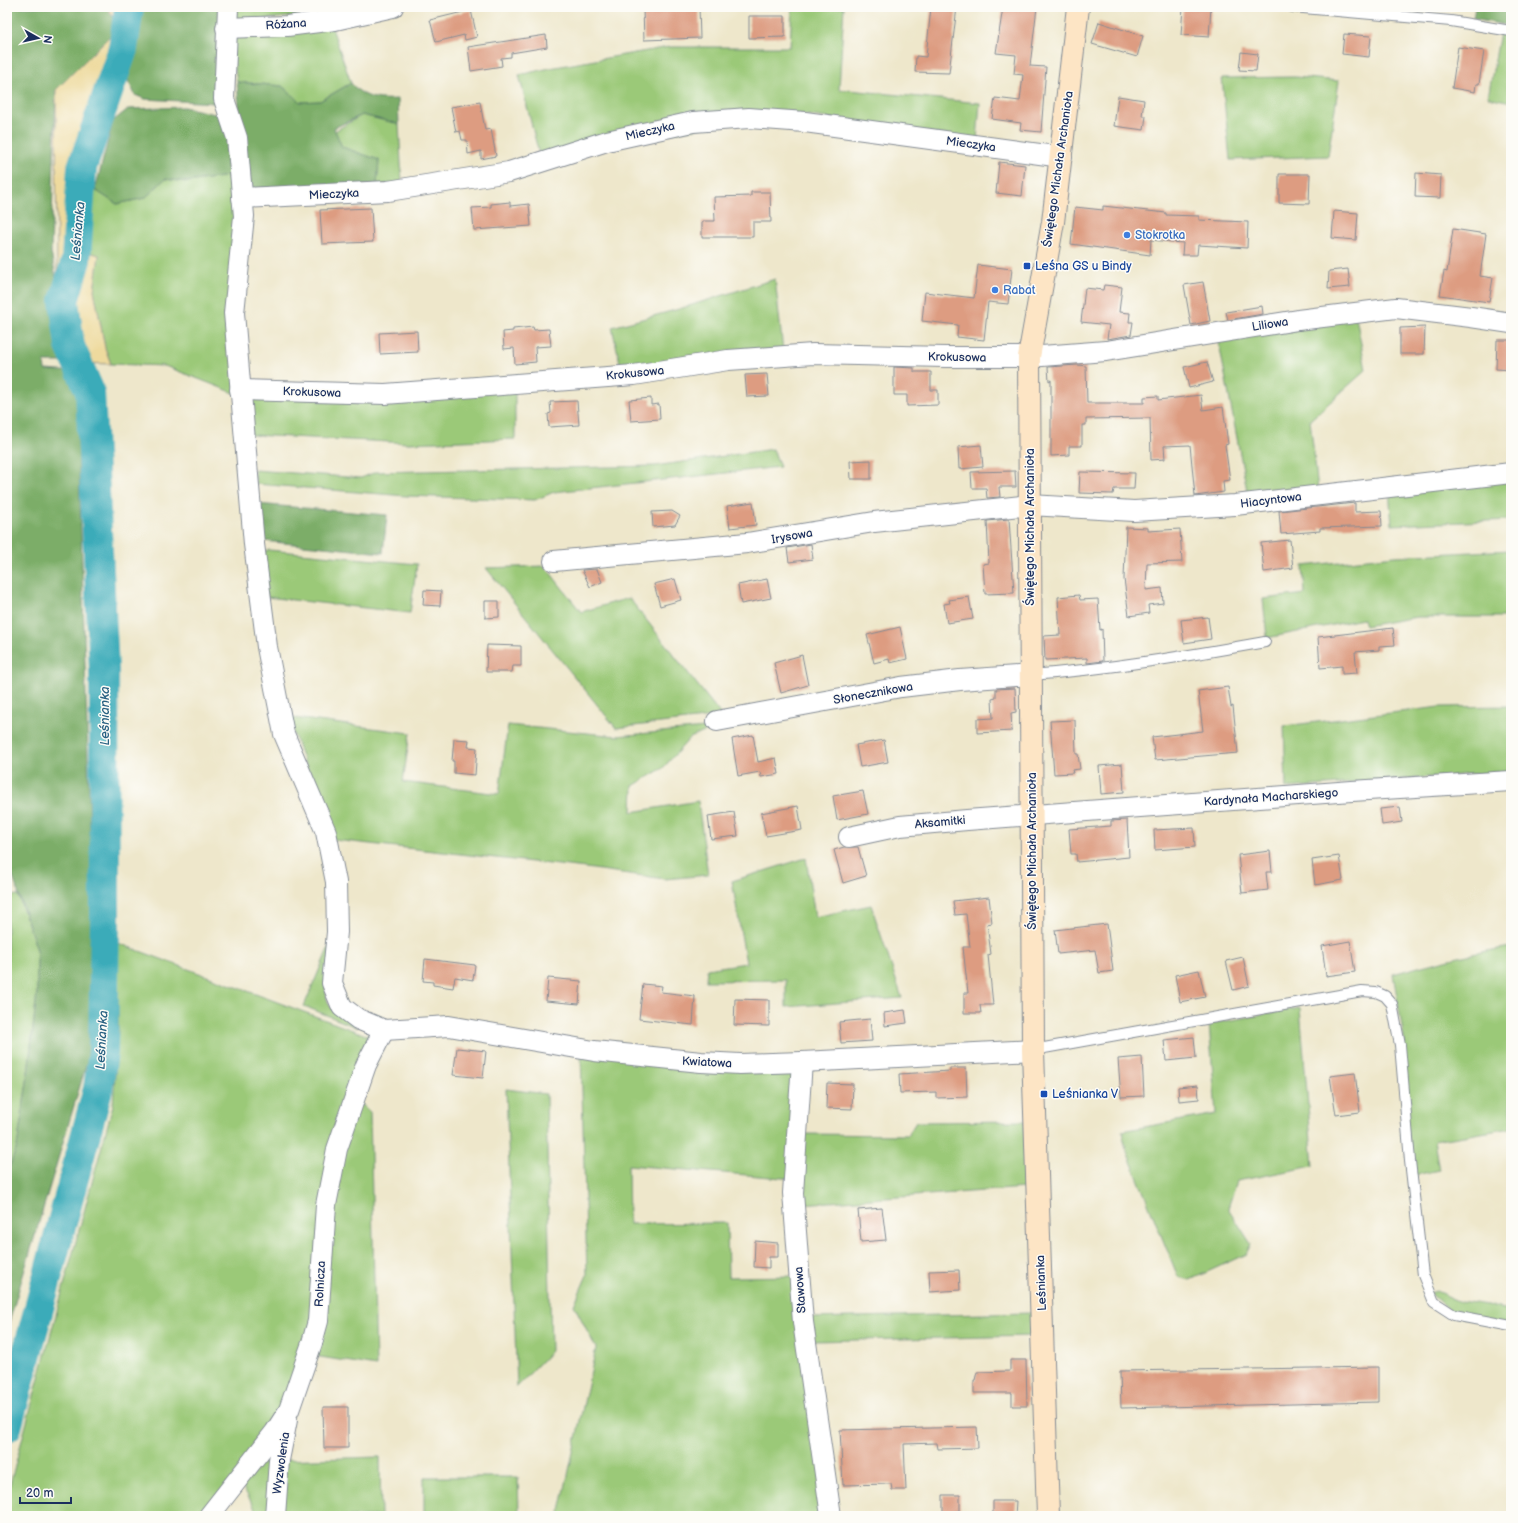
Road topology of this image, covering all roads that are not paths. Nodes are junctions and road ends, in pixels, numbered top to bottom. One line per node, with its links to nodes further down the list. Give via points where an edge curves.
1 (228, 7): 5 (street)
2 (393, 7): 5 (street, Różana, via 336,20 287,26)
3 (1078, 7): 7 (street, Świętego Michała Archanioła)
4 (1292, 7): 6 (lane, via 1451,21)
5 (226, 28): 8 (street, via 224,99 237,138)
6 (1511, 31)
7 (1062, 157): 8 (street, Mieczyka, via 805,122 749,118 693,122 607,141 509,172 486,176 388,191); 10 (street, Świętego Michała Archanioła)
8 (242, 198): 11 (street, via 244,216 234,313)
9 (1511, 323): 10 (street, Liliowa, via 1396,308 1298,320 1106,351)
10 (1029, 357): 11 (street, Krokusowa, via 813,354 728,360 634,375 385,394); 13 (street, Świętego Michała Archanioła)
11 (240, 390): 21 (street, via 254,544 276,695 284,734 326,832 336,882 338,932 332,983 342,1007 358,1019)
12 (1511, 473): 13 (street, Hiacyntowa, via 1235,505 1134,511)
13 (1030, 505): 14 (street, Irysowa, via 874,522 747,543); 16 (street, Świętego Michała Archanioła)
14 (554, 561)
15 (1265, 642): 16 (lane, via 1162,660)
16 (1031, 675): 17 (street, Słonecznikowa, via 901,687); 19 (street, Świętego Michała Archanioła)
17 (717, 722)
18 (1511, 781): 19 (street, Kardynała Macharskiego)
19 (1032, 814): 20 (street, Aksamitki, via 900,826); 22 (street, Świętego Michała Archanioła)
20 (849, 838)
21 (384, 1030): 23 (street, Kwiatowa, via 449,1026 594,1051 664,1059 740,1064); 25 (street, Rolnicza, via 366,1065 336,1155 326,1205 318,1321)
22 (1033, 1050): 23 (street, Kwiatowa); 24 (lane, via 1362,991 1385,996 1392,1004 1400,1045 1423,1275 1434,1302 1454,1315); 29 (street, Leśnianka)
23 (802, 1062): 28 (street, Stawowa, via 793,1193 803,1322)
24 (1511, 1326)
25 (289, 1410): 26 (street, Rolnicza, via 275,1432); 27 (street, Wyzwolenia, via 279,1460)
26 (209, 1516)
27 (275, 1516)
28 (831, 1516)
29 (1048, 1516)

